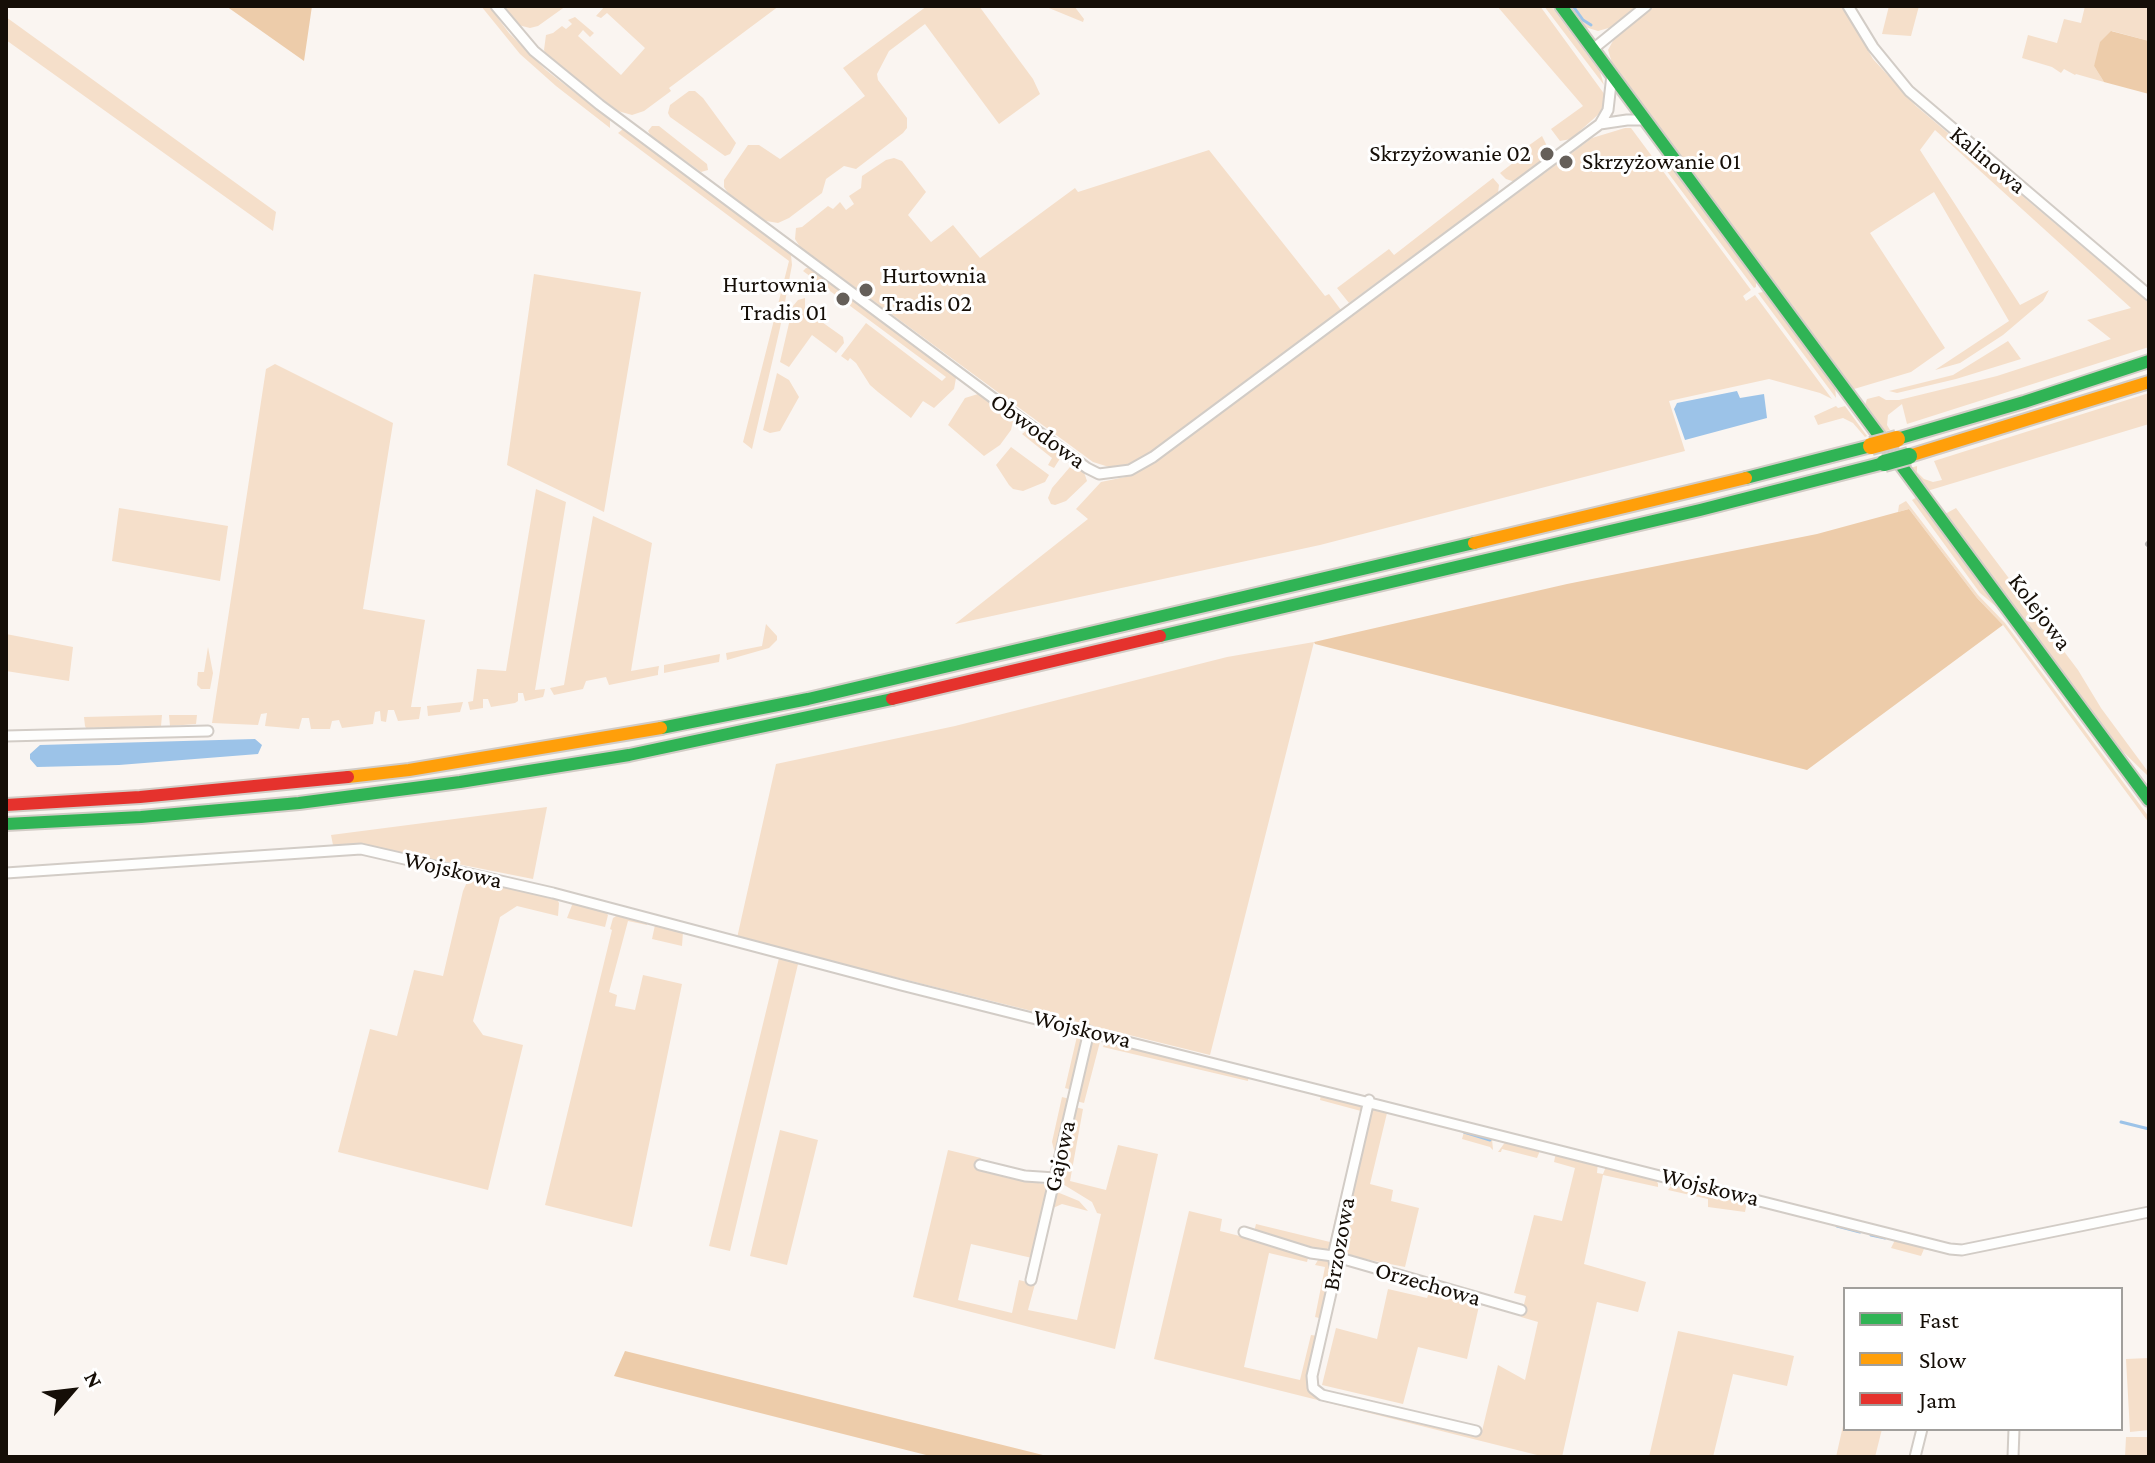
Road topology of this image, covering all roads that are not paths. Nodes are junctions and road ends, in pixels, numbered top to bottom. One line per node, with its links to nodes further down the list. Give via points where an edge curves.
1 (496, 6): 8 (street, Obwodowa, via 534,51 600,105 1099,474 1130,470 1153,457)
2 (1561, 6): 5 (main road)
3 (1646, 6): 5 (street)
4 (1848, 6): 9 (street, Kalinowa, via 1909,91)
5 (1593, 49): 6 (main road, Kolejowa)
6 (1612, 75): 7 (main road, Kolejowa); 8 (street, via 1608,110)
7 (1645, 120): 8 (street); 12 (main road, Kolejowa)
8 (1600, 124)
9 (2149, 295)
10 (2149, 361): 12 (main road)
11 (2149, 382): 12 (main road, bridge, via 1909,456)
12 (1891, 452): 15 (main road, Kolejowa); 16 (main road, bridge, via 1871,446 808,699 618,737 299,783); 17 (main road, via 1685,514 876,703 629,755 299,803)
13 (208, 731): 14 (street)
14 (6, 736)
15 (2149, 800)
16 (6, 805)
17 (6, 824)
18 (6, 873): 19 (street, Wojskowa, via 361,849)
19 (1089, 1031): 20 (street, Wojskowa); 22 (street, Gajowa)
20 (1369, 1100): 23 (street, Wojskowa, via 1956,1250); 25 (street, Brzozowa)
21 (980, 1165): 22 (street)
22 (1055, 1178): 26 (street, Gajowa)
23 (2149, 1212)
24 (1244, 1232): 25 (street, Orzechowa)
25 (1333, 1256): 27 (street, Orzechowa); 28 (street, Brzozowa, via 1336,1271 1313,1388 1322,1395)
26 (1031, 1280)
27 (1521, 1310)
28 (1476, 1431)
29 (1922, 1431): 31 (street)
30 (2014, 1431): 32 (street)
31 (1915, 1457)
32 (2013, 1457)

